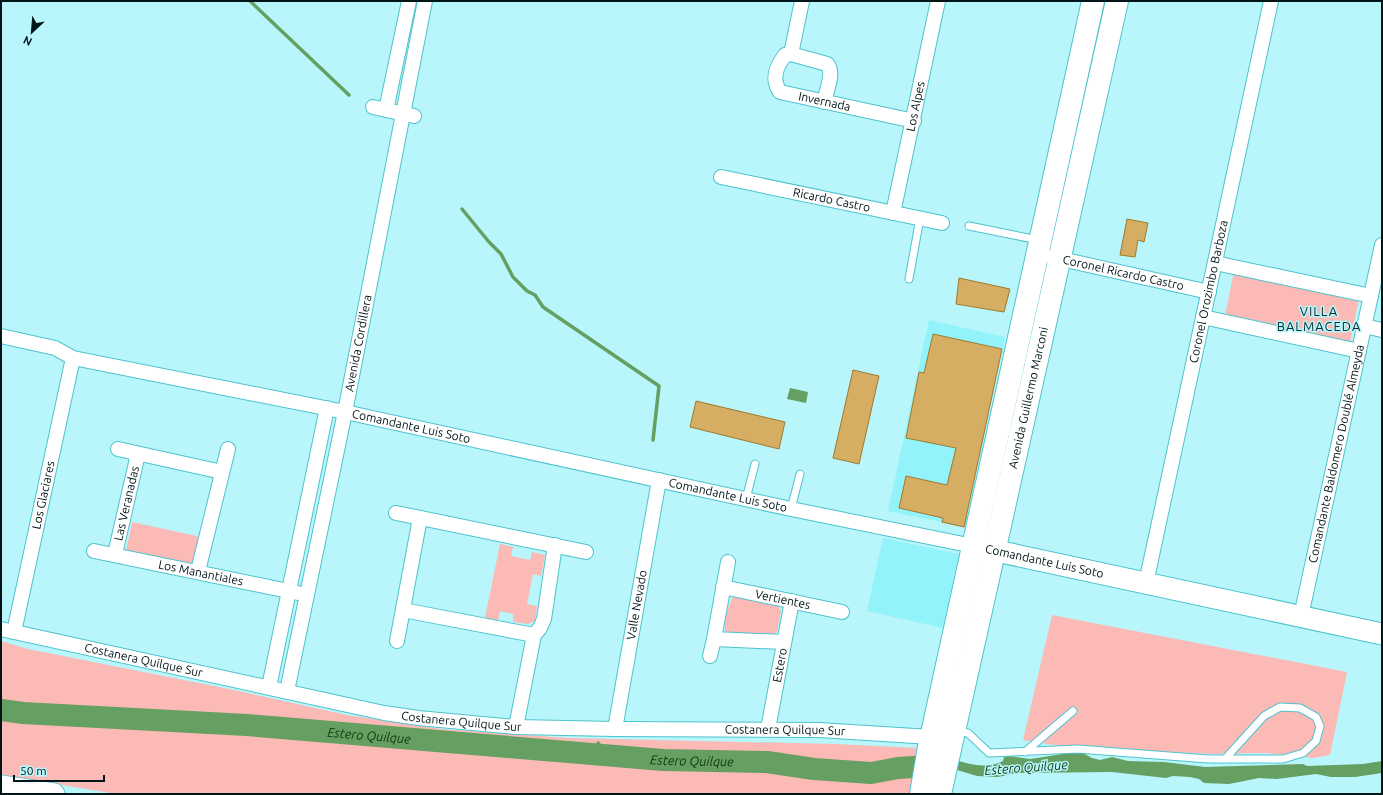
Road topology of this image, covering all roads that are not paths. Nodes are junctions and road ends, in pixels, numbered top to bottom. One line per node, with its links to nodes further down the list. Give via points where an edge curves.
1 (409, 1): 10 (street, via 379,108)
2 (425, 1): 10 (street, Avenida Cordillera)
3 (802, 1): 8 (street)
4 (938, 1): 11 (street, Los Alpes)
5 (1093, 1): 18 (main road, Avenida Guillermo Marconi)
6 (1117, 1): 19 (main road, Avenida Guillermo Marconi)
7 (1271, 1): 20 (street, Coronel Orozimbo Barboza)
8 (791, 54): 9 (street, via 830,67); 9 (street, Invernada, via 785,55 776,69 776,85 780,92)
9 (824, 102): 11 (street, Invernada)
10 (408, 114): 31 (street, Avenida Cordillera)
11 (914, 121): 13 (street, Los Alpes)
12 (721, 177): 13 (street, Ricardo Castro)
13 (893, 212): 14 (street, Ricardo Castro)
14 (920, 218): 15 (street, Ricardo Castro); 21 (lane)
15 (942, 223)
16 (969, 226): 18 (lane)
17 (1382, 245): 23 (street, Comandante Baldomero Doublé Almeyda)
18 (1039, 247): 19 (street, Coronel Ricardo Castro); 44 (main road, Avenida Guillermo Marconi)
19 (1059, 258): 22 (street, Coronel Ricardo Castro); 44 (main road, Avenida Guillermo Marconi)
20 (1215, 263): 22 (street, Coronel Orozimbo Barboza); 23 (street)
21 (909, 279)
22 (1209, 292): 24 (street, Coronel Orozimbo Barboza)
23 (1371, 296): 25 (street, Comandante Baldomero Doublé Almeyda)
24 (1204, 317): 28 (street); 50 (street, Coronel Orozimbo Barboza)
25 (1364, 326): 26 (street); 28 (street, Comandante Baldomero Doublé Almeyda)
26 (1382, 330)
27 (1, 336): 29 (street, via 55,348)
28 (1359, 351): 57 (street, Comandante Baldomero Doublé Almeyda)
29 (73, 358): 30 (street, Comandante Luis Soto); 58 (street, Los Glaciares)
30 (327, 408): 31 (street, Comandante Luis Soto); 52 (street)
31 (345, 412): 38 (street, Comandante Luis Soto); 53 (street, Avenida Cordillera)
32 (118, 449): 34 (street, Las Veranadas)
33 (228, 449): 36 (street)
34 (138, 454): 36 (street, Las Veranadas); 47 (street, Las Veranadas)
35 (755, 464): 39 (lane)
36 (222, 472): 49 (street)
37 (800, 474): 40 (lane)
38 (659, 480): 39 (street, Comandante Luis Soto); 69 (street, Valle Nevado)
39 (746, 499): 40 (street, Comandante Luis Soto)
40 (791, 509): 44 (street, Comandante Luis Soto)
41 (396, 513): 42 (street)
42 (420, 518): 43 (street); 55 (street)
43 (554, 545): 46 (street); 59 (street, via 544,619)
44 (984, 548): 50 (street, Comandante Luis Soto); 71 (main road, Avenida Guillermo Marconi)
45 (94, 551): 47 (street, Los Manantiales)
46 (586, 552)
47 (115, 554): 49 (street, Los Manantiales)
48 (728, 562): 51 (street)
49 (198, 572): 52 (street, Los Manantiales)
50 (1146, 583): 57 (street, Comandante Luis Soto)
51 (723, 587): 54 (street, Vertientes); 61 (street)
52 (289, 591): 53 (street, Los Manantiales); 65 (street)
53 (308, 595): 66 (street, Avenida Cordillera)
54 (792, 601): 56 (street, Vertientes); 63 (street, Estero)
55 (402, 610): 59 (street); 62 (street)
56 (842, 612)
57 (1301, 616): 60 (street, Comandante Luis Soto)
58 (8, 631): 65 (street, Costanera Quilque Sur)
59 (534, 634): 68 (street)
60 (1382, 634)
61 (714, 639): 63 (street); 64 (street)
62 (397, 641)
63 (784, 642): 70 (street, Estero)
64 (710, 656)
65 (269, 687): 66 (street, Costanera Quilque Sur)
66 (287, 691): 68 (street, Costanera Quilque Sur, via 404,716)
67 (1073, 711): 72 (lane)
68 (516, 727): 69 (street, Costanera Quilque Sur)
69 (615, 730): 70 (street, Costanera Quilque Sur)
70 (768, 730): 71 (street, Costanera Quilque Sur, via 820,730)
71 (941, 741): 72 (lane, via 968,733 989,752); 75 (main road, Avenida Guillermo Marconi)
72 (1025, 752): 73 (lane, via 1078,749)
73 (1224, 759): 73 (lane, via 1283,759 1304,753 1316,741 1320,726 1316,717 1300,708 1280,707 1264,716)
74 (1, 786): 76 (street)
75 (932, 786)
76 (34, 792): 77 (street)
77 (54, 794)

